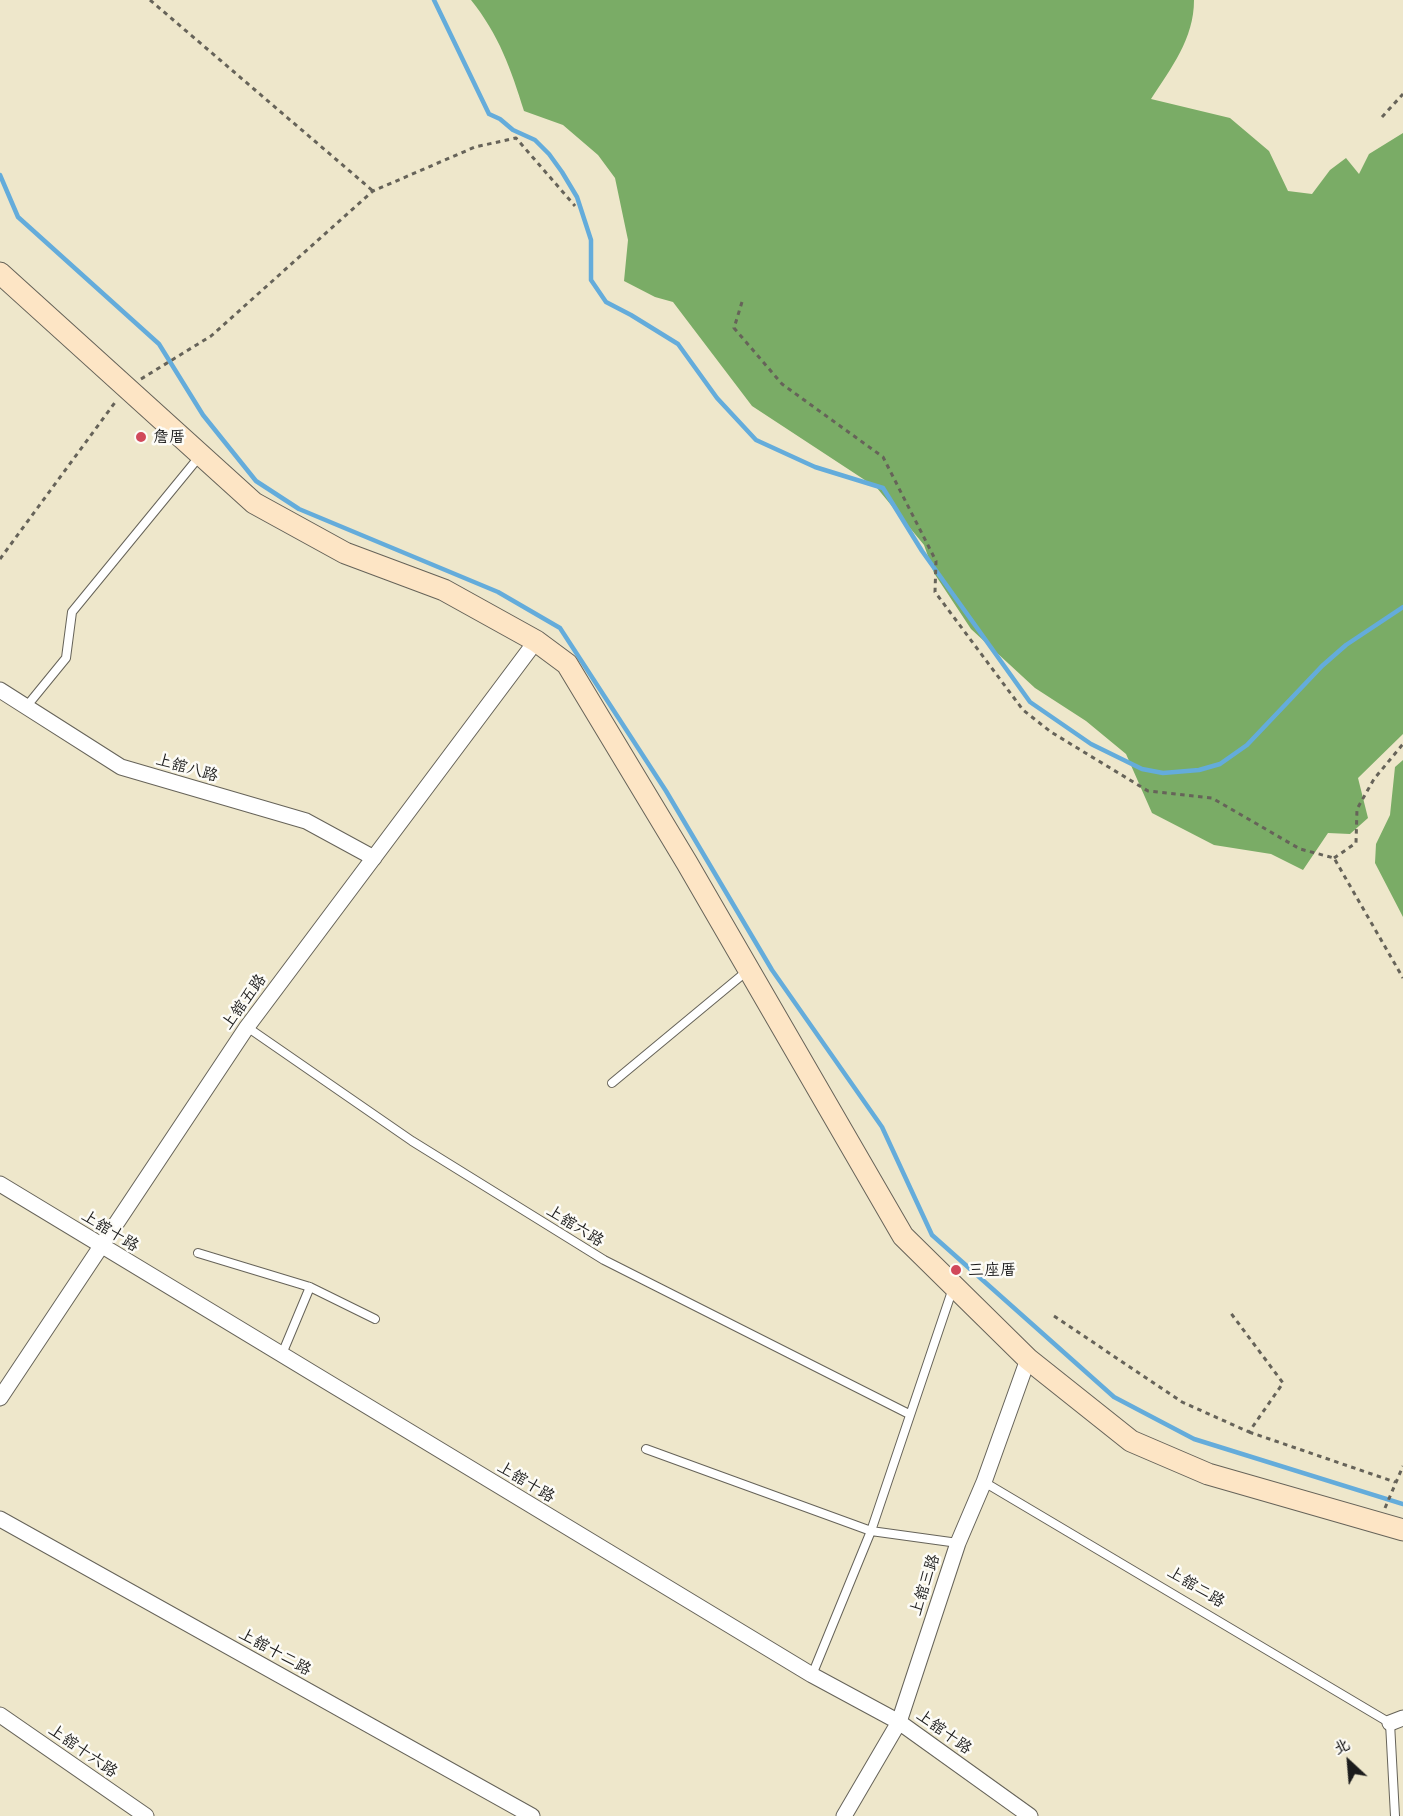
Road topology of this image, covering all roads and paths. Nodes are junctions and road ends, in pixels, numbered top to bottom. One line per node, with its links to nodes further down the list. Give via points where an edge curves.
1 (150, 0): 4 (path)
2 (1403, 94): 3 (path)
3 (1382, 117)
4 (373, 191): 5 (path, via 475,147 516,138); 8 (path, via 212,336)
5 (575, 206)
6 (0, 273): 8 (street)
7 (742, 302): 17 (path, via 734,328 782,384 883,457 936,561 935,592 1023,710 1051,732 1148,791 1212,798 1300,849)
8 (126, 389): 9 (street); 10 (path)
9 (200, 456): 12 (street, via 254,503 345,553 444,590); 14 (lane, via 72,612 66,658)
10 (1, 553): 11 (path)
11 (0, 559)
12 (536, 641): 16 (street, 上舘五路); 18 (street, via 567,664)
13 (0, 690): 14 (street, 上舘八路)
14 (26, 706): 16 (street, 上舘八路, via 121,767 306,821)
15 (1403, 744): 17 (path, via 1374,779 1357,810 1356,843)
16 (374, 858): 20 (street, 上舘五路)
17 (1334, 858): 19 (path)
18 (749, 969): 21 (lane); 26 (street, via 903,1236)
19 (1403, 978)
20 (247, 1027): 23 (street, 上舘五路); 33 (lane, 上舘六路, via 412,1141 604,1260)
21 (612, 1083)
22 (0, 1184): 23 (street, 上舘十路)
23 (102, 1247): 30 (street, 上舘十路); 32 (street, 上舘五路)
24 (198, 1253): 25 (lane)
25 (310, 1287): 29 (lane); 30 (lane)
26 (953, 1287): 31 (street); 33 (lane)
27 (1230, 1312): 34 (path, via 1283,1383)
28 (1054, 1316): 34 (path, via 1182,1401)
29 (375, 1319)
30 (281, 1356): 44 (street, 上舘十路)
31 (1028, 1359): 37 (street, 上舘三路); 40 (street, via 1131,1441 1208,1474)
32 (0, 1398)
33 (909, 1414): 42 (lane)
34 (1249, 1432): 38 (path)
35 (646, 1449): 42 (lane)
36 (1403, 1466): 38 (path)
37 (984, 1482): 43 (street, 上舘三路); 46 (lane, 上舘二路)
38 (1395, 1482): 40 (path)
39 (0, 1520): 49 (street, 上舘十二路)
40 (1380, 1524): 41 (street)
41 (1403, 1530)
42 (871, 1531): 43 (lane); 44 (lane)
43 (958, 1543): 47 (street, 上舘三路)
44 (812, 1675): 47 (street, 上舘十路)
45 (0, 1715): 48 (street, 上舘十六路)
46 (1397, 1720): 52 (lane, 上舘二路)
47 (899, 1722): 50 (street, 上舘三路); 51 (street, 上舘十路)
48 (146, 1816)
49 (532, 1816)
50 (844, 1816)
51 (1030, 1816)
52 (1395, 1816)

